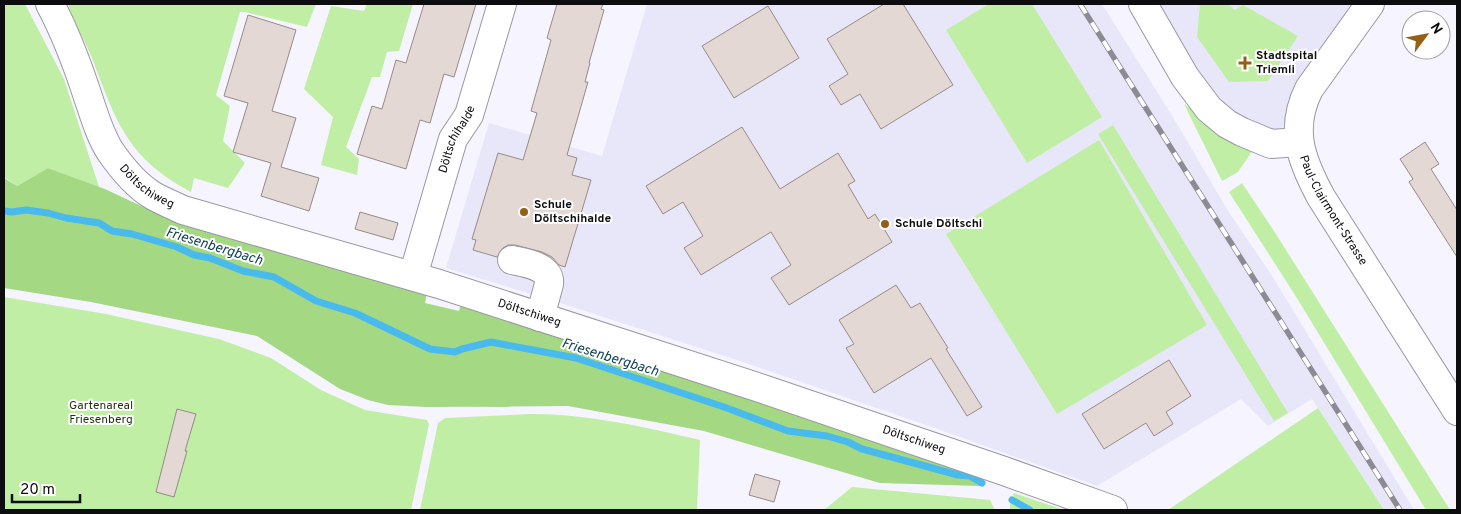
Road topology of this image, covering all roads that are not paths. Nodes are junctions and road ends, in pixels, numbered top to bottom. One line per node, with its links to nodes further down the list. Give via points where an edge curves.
1 (50, 4): 7 (street, Döltschiweg, via 110,150 128,174 151,194 183,210)
2 (502, 4): 7 (street, Döltschihalde, via 469,115 453,139)
3 (1143, 4): 5 (street, via 1185,78 1209,109 1227,124 1271,144)
4 (1370, 4): 5 (street, Paul-Clairmont-Strasse, via 1307,94 1299,118)
5 (1299, 142): 9 (street, Paul-Clairmont-Strasse, via 1302,156 1321,196)
6 (512, 260): 8 (street, via 542,269 550,280)
7 (414, 276): 8 (street, Döltschiweg)
8 (540, 317): 10 (street, Döltschiweg, via 763,389)
9 (1457, 411)
10 (1113, 510)

